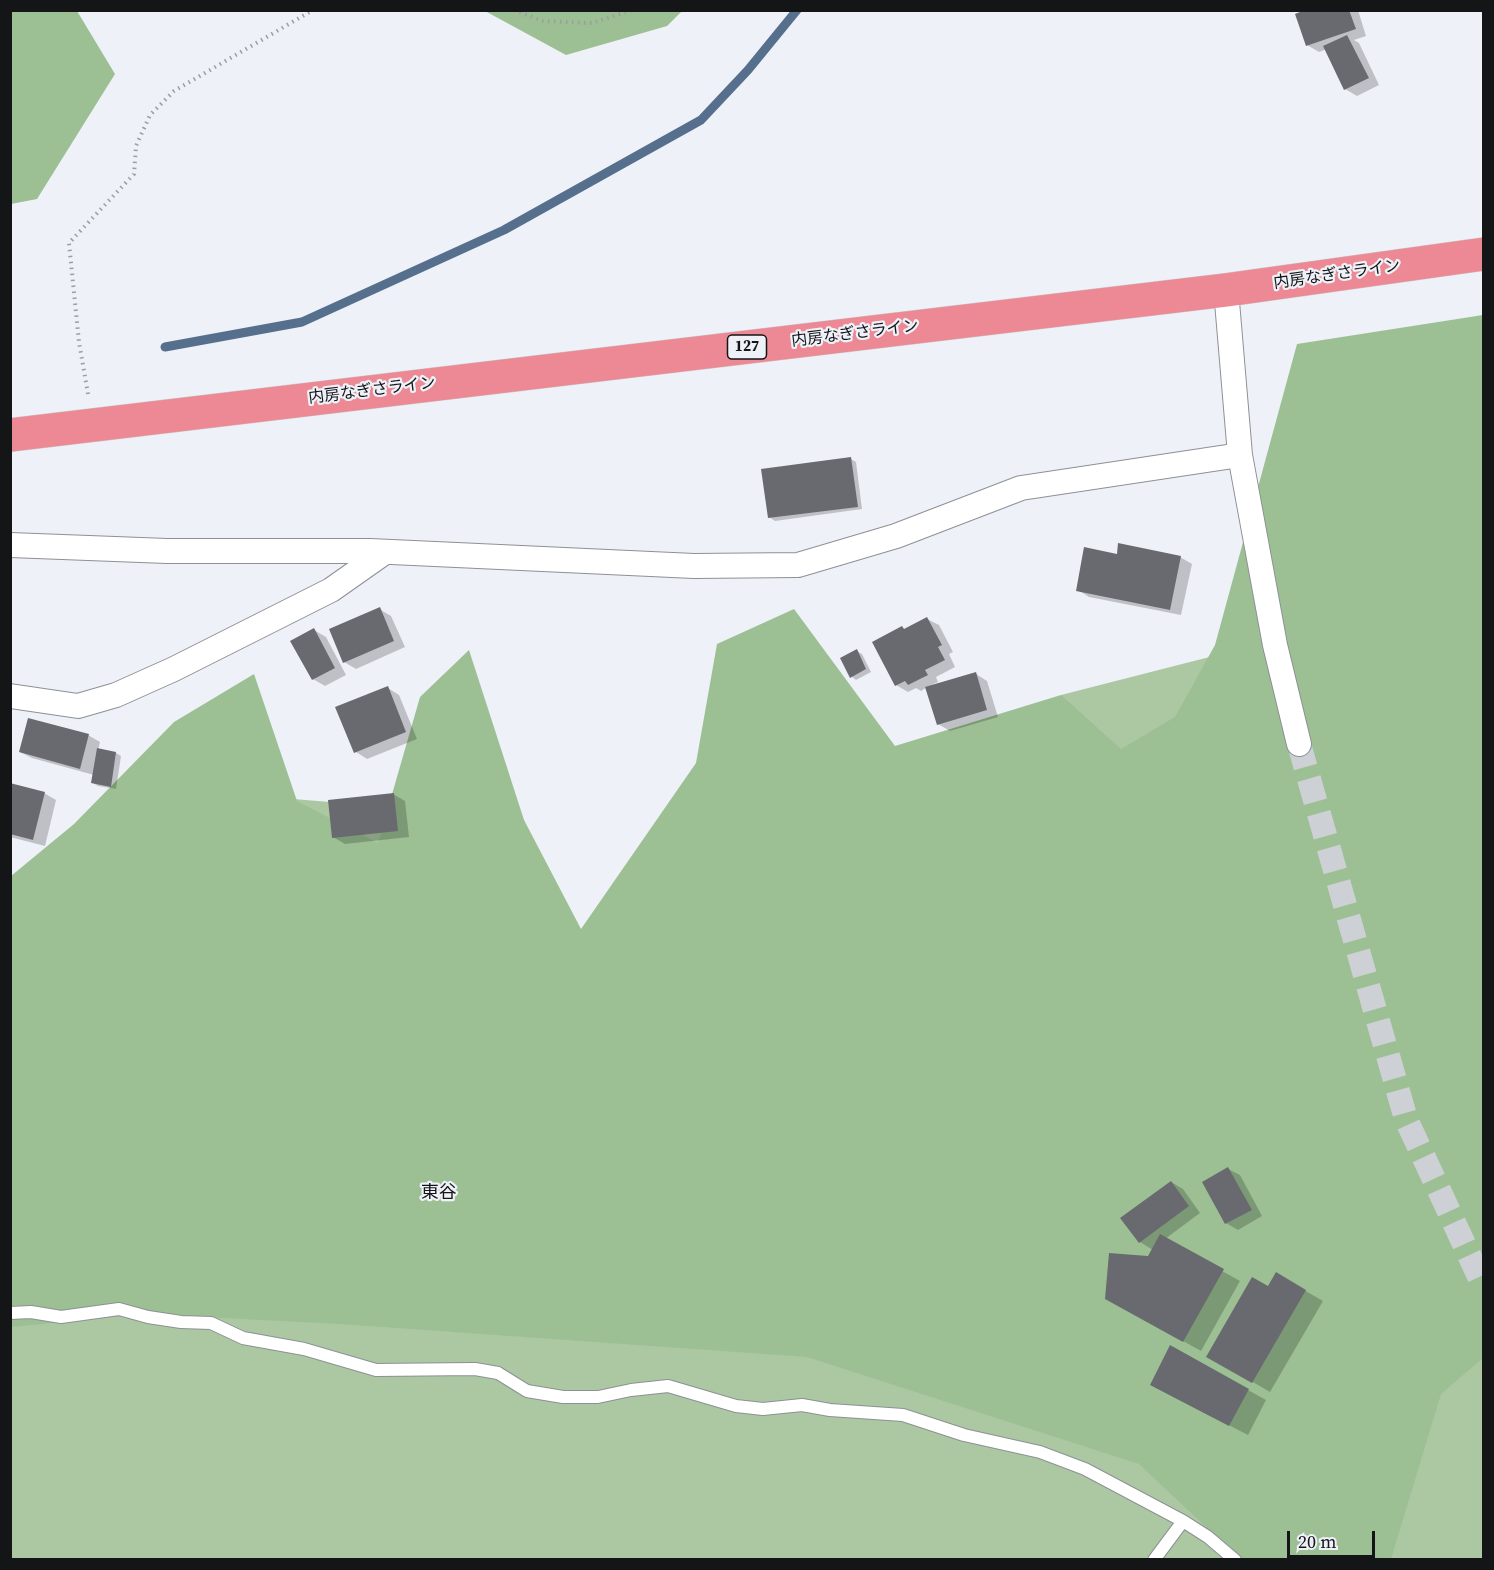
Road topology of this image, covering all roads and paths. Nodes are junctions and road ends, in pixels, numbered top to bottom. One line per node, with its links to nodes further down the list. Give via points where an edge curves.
1 (313, 10): 6 (path, via 174,91 150,115 136,146 134,174 69,243 79,342)
2 (514, 10): 3 (path, via 543,21 592,23)
3 (632, 10)
4 (1484, 255): 5 (highway, 内房なぎさライン / 127)
5 (1226, 290): 6 (highway, 内房なぎさライン / 127); 8 (street)
6 (94, 424): 7 (highway, 内房なぎさライン / 127)
7 (10, 435)
8 (1240, 455): 10 (street, via 1021,488 896,536 798,565 694,566); 12 (street, via 1275,645)
9 (10, 545): 10 (street, via 167,551)
10 (385, 552): 11 (street, via 331,590 116,695 78,706)
11 (10, 696)
12 (1299, 744)
13 (10, 1313): 14 (lane, via 61,1317 118,1309 181,1322 211,1323 243,1338 304,1349 376,1371 475,1369 498,1373 527,1391 563,1397 598,1397 668,1386 736,1406 764,1409 802,1405 903,1415 964,1435 1040,1452 1085,1469)
14 (1183, 1521): 15 (lane); 16 (lane)
15 (1154, 1560)
16 (1235, 1560)

